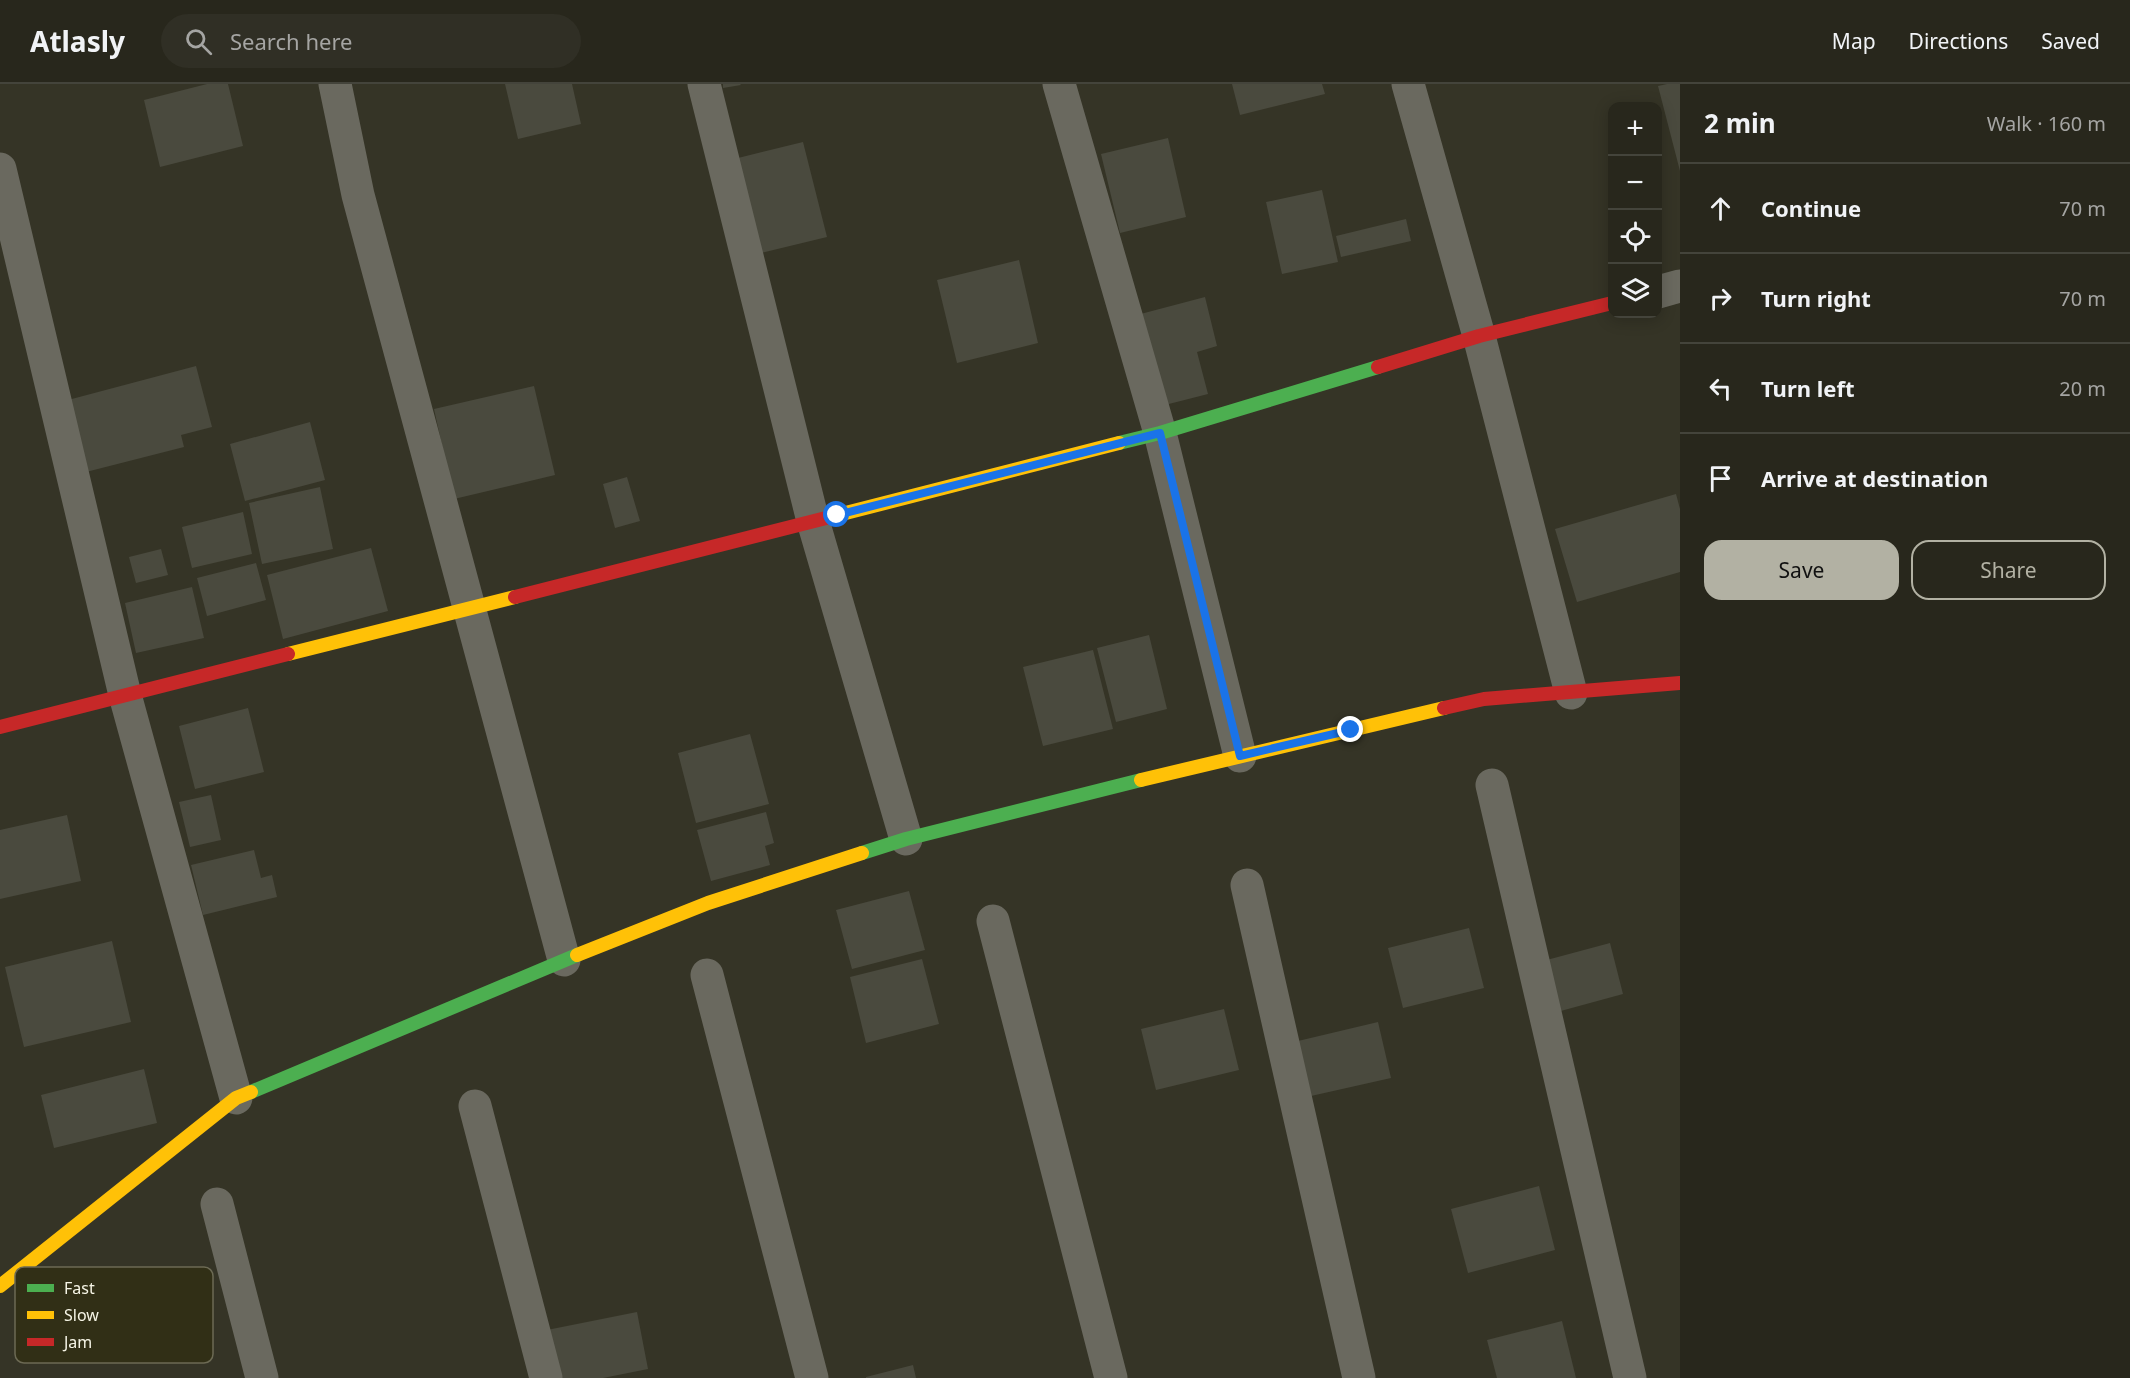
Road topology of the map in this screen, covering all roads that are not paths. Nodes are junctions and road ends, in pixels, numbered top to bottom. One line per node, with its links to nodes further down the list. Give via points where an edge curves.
1 (335, 84): 12 (street, via 358,195)
2 (704, 84): 11 (street)
3 (1059, 84): 10 (street)
4 (1408, 84): 9 (street)
5 (0, 169): 15 (street)
6 (1680, 286): 7 (street)
7 (1662, 291)
8 (1608, 304): 9 (street)
9 (1479, 336): 10 (street); 14 (street)
10 (1160, 433): 11 (street); 17 (street)
11 (813, 521): 12 (street); 19 (street)
12 (471, 608): 15 (street); 22 (street)
13 (1680, 682): 14 (street)
14 (1571, 693): 17 (street, via 1484,699)
15 (125, 695): 16 (street); 24 (street)
16 (0, 727)
17 (1240, 756): 19 (street)
18 (1492, 784): 35 (street)
19 (906, 839): 22 (street, via 708,903)
20 (1247, 885): 34 (street)
21 (993, 921): 33 (street)
22 (564, 960): 24 (street)
23 (707, 975): 32 (street)
24 (236, 1098): 27 (street)
25 (475, 1106): 31 (street)
26 (217, 1203): 30 (street)
27 (24, 1267)
28 (15, 1274): 29 (street)
29 (0, 1286)
30 (262, 1378)
31 (546, 1378)
32 (812, 1378)
33 (1111, 1378)
34 (1359, 1378)
35 (1630, 1378)

